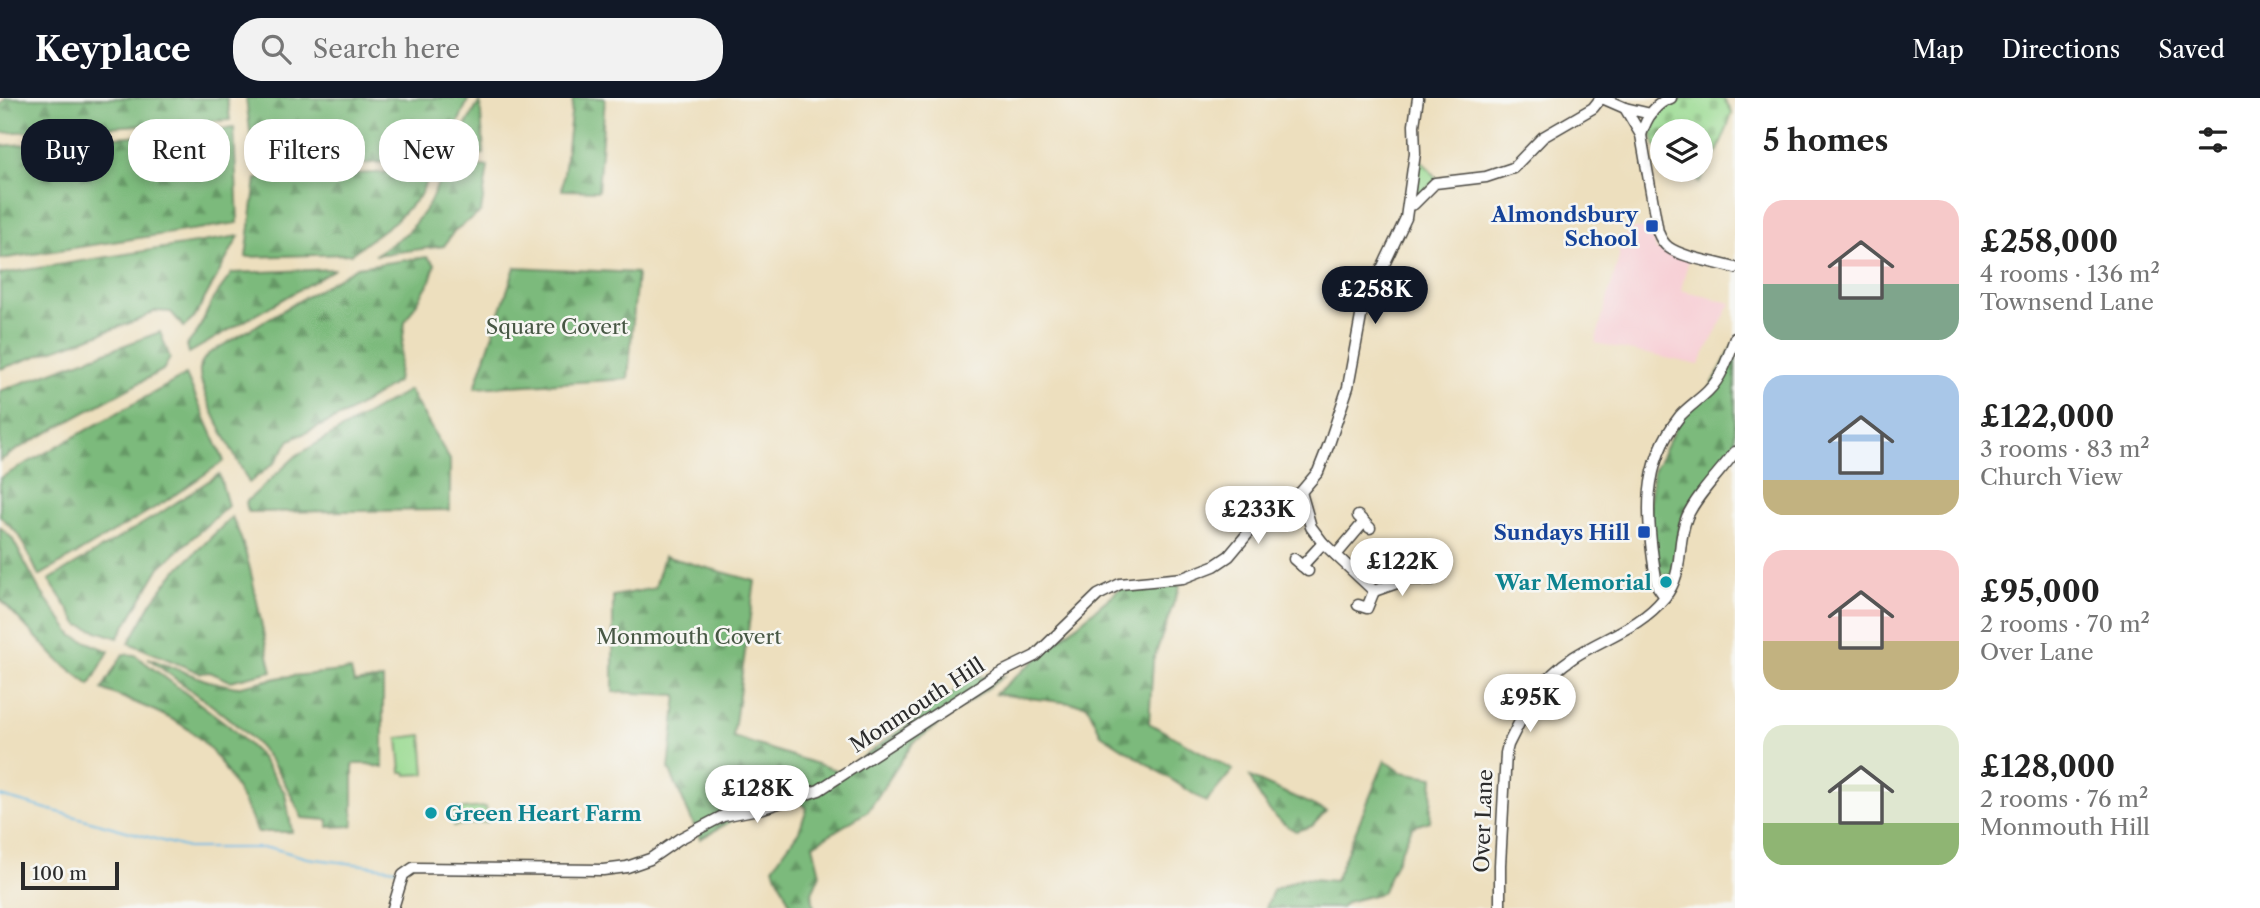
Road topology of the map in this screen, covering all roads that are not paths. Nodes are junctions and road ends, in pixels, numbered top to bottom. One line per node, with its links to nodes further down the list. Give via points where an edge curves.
1 (1418, 98): 7 (street)
2 (1601, 98): 4 (street); 7 (street, via 1593,108 1543,137 1513,168 1486,177 1435,183)
3 (1671, 98): 5 (street)
4 (1625, 108): 5 (street); 6 (street)
5 (1651, 114): 6 (street)
6 (1641, 135): 8 (street, via 1658,232 1664,243)
7 (1409, 205): 11 (street, via 1362,311 1348,387 1329,444 1318,472)
8 (1735, 268)
9 (1735, 338): 18 (street, via 1722,373 1681,414 1656,456 1648,512 1656,578)
10 (1735, 453): 18 (street, Over Lane, via 1687,516 1676,580)
11 (1301, 492): 13 (street, via 1311,527); 20 (street, Monmouth Hill, via 1260,519 1229,556 1214,566 1184,578 1120,584 1098,595 1035,656 998,674 819,790 723,816 650,859 627,867 413,868 403,875)
12 (1364, 522): 14 (street)
13 (1323, 543): 14 (street); 15 (street)
14 (1336, 555): 17 (street)
15 (1301, 565)
16 (1426, 583): 17 (street, via 1408,579)
17 (1374, 590): 19 (street, via 1367,608)
18 (1665, 597): 21 (street, Over Lane, via 1629,628 1574,657 1543,682 1532,698 1506,753)
19 (1359, 605)
20 (393, 908)
21 (1500, 908)

